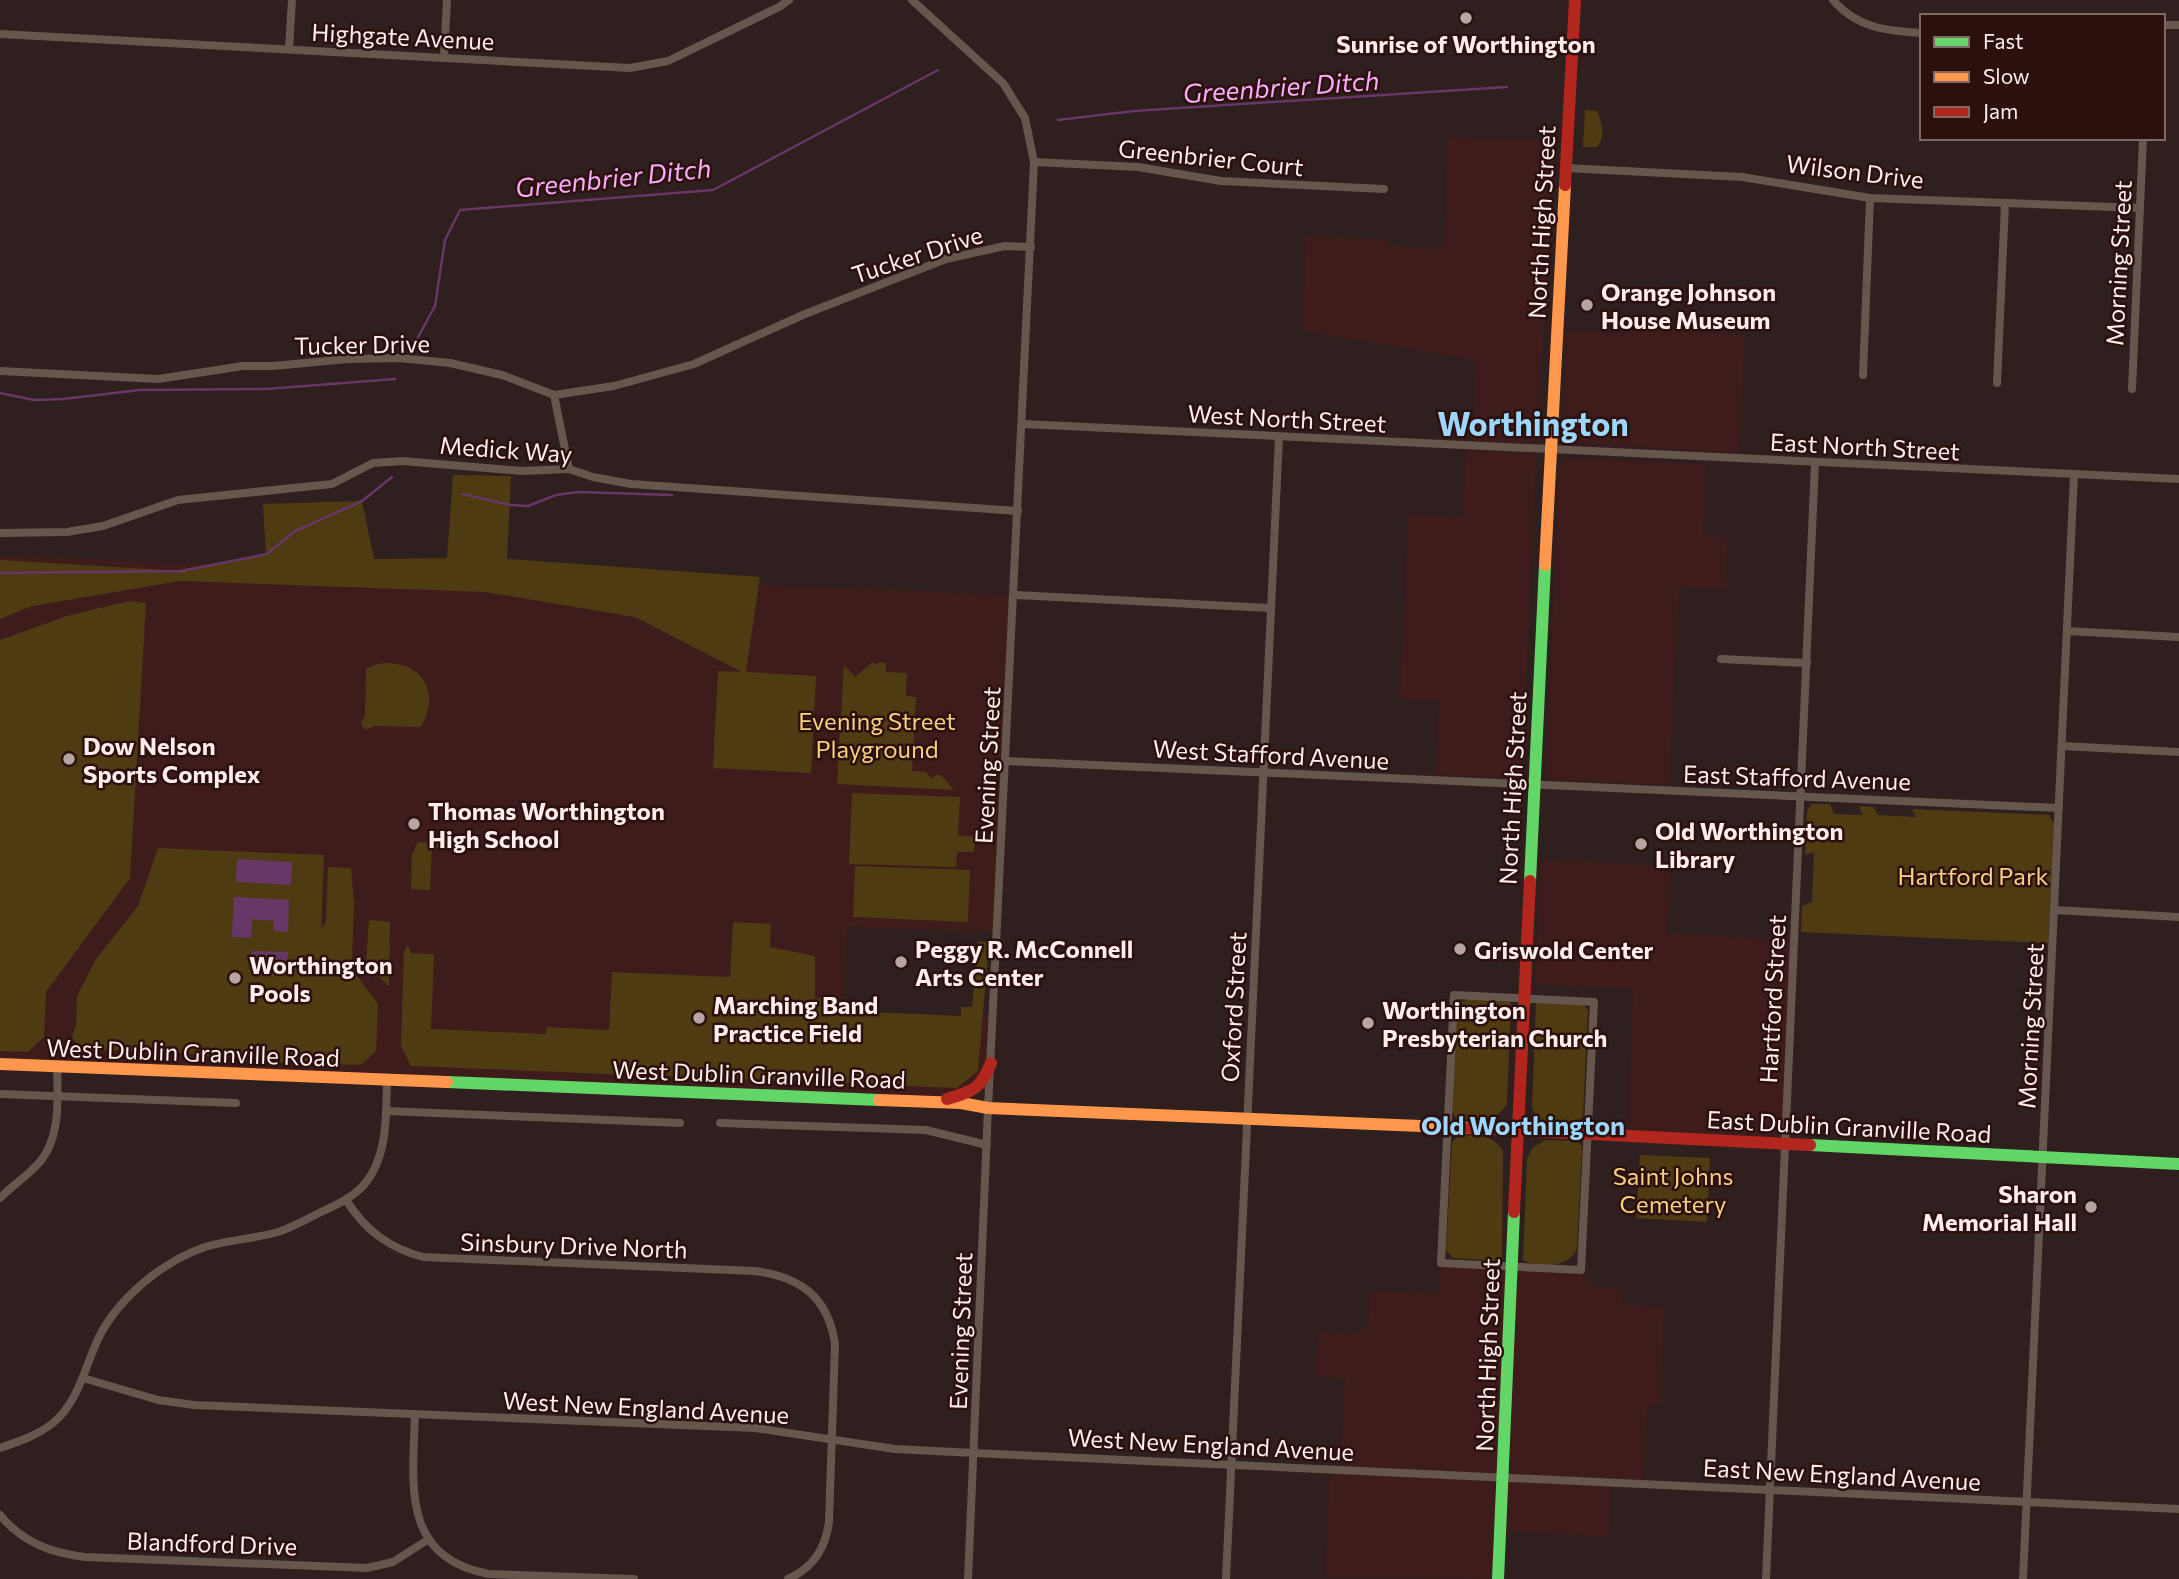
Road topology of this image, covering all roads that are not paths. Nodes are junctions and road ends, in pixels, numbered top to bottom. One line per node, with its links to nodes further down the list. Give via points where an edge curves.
1 (292, 0): 9 (street)
2 (447, 0): 10 (street)
3 (789, 0): 10 (street, Highgate Avenue, via 684,54 649,66)
4 (912, 0): 12 (street, Evening Street, via 1003,83 1025,118)
5 (1575, 0): 13 (main road, North High Street)
6 (1833, 0): 7 (street, via 1861,24)
7 (1920, 33)
8 (0, 34): 9 (street, Highgate Avenue)
9 (289, 48): 10 (street, Highgate Avenue)
10 (444, 57)
11 (2143, 140): 17 (street, Morning Street)
12 (1034, 162): 14 (street, Greenbrier Court, via 1138,167 1221,181); 18 (street, Evening Street)
13 (1566, 168): 15 (street, Wilson Drive, via 1742,177); 26 (main road, North High Street)
14 (1384, 189)
15 (1870, 198): 16 (street, Wilson Drive); 20 (street)
16 (2005, 204): 17 (street, Wilson Drive); 21 (street)
17 (2140, 208): 22 (street, Morning Street)
18 (1031, 247): 23 (street, Tucker Drive, via 1005,246 946,259 694,364 614,386); 24 (street, Evening Street)
19 (0, 370): 23 (street, Tucker Drive, via 158,379 243,366 398,358 450,362)
20 (1863, 375)
21 (1997, 383)
22 (2132, 389)
23 (554, 395): 28 (street)
24 (1023, 424): 25 (street, West North Street); 31 (street, Evening Street)
25 (1279, 437): 26 (street, West North Street); 34 (street, Oxford Street)
26 (1550, 450): 27 (street, East North Street); 43 (main road, North High Street)
27 (1815, 463): 29 (street, East North Street); 38 (street, Hartford Street)
28 (569, 469): 31 (street, Medick Way, via 631,484); 32 (street, Medick Way, via 522,471 387,461 332,484 178,500 103,526 67,532)
29 (2074, 475): 30 (street, East North Street); 35 (street, Morning Street)
30 (2179, 480)
31 (1018, 510): 33 (street, Evening Street)
32 (0, 533)
33 (1015, 595): 34 (street); 41 (street, Evening Street)
34 (1270, 608): 42 (street, Oxford Street)
35 (2067, 631): 36 (street); 39 (street, Morning Street)
36 (2179, 637)
37 (1721, 659): 38 (street)
38 (1807, 663): 44 (street, Hartford Street)
39 (2062, 746): 40 (street); 45 (street, Morning Street)
40 (2179, 752)
41 (1006, 761): 42 (street, West Stafford Avenue); 49 (street, Evening Street)
42 (1263, 774): 43 (street, West Stafford Avenue); 59 (street, Oxford Street)
43 (1534, 785): 44 (street, East Stafford Avenue); 48 (main road, North High Street)
44 (1801, 795): 45 (street, East Stafford Avenue); 65 (street, Hartford Street)
45 (2059, 808): 46 (street, Morning Street)
46 (2055, 910): 47 (street); 67 (street, Morning Street)
47 (2179, 916)
48 (1523, 998): 62 (street, via 1454,995); 63 (main road, North High Street); 64 (street, via 1594,1002)
49 (991, 1063): 55 (main road, via 977,1090); 57 (street, Evening Street)
50 (0, 1065): 51 (main road, West Dublin Granville Road)
51 (57, 1067): 52 (main road, West Dublin Granville Road); 54 (street)
52 (387, 1081): 55 (main road, West Dublin Granville Road); 58 (street)
53 (0, 1094): 54 (street)
54 (58, 1097): 56 (street); 69 (street, via 54,1131 39,1163)
55 (936, 1102): 57 (main road, West Dublin Granville Road)
56 (236, 1103)
57 (988, 1108): 59 (main road, West Dublin Granville Road); 66 (street, Evening Street)
58 (386, 1111): 60 (street); 70 (street, via 378,1162 365,1183)
59 (1247, 1119): 62 (main road, West Dublin Granville Road); 77 (street, Oxford Street)
60 (680, 1123)
61 (720, 1123): 66 (street, via 926,1130)
62 (1447, 1127): 63 (main road, West Dublin Granville Road); 71 (street, via 1441,1264)
63 (1517, 1130): 64 (main road, East Dublin Granville Road); 71 (main road, North High Street)
64 (1587, 1134): 65 (main road, East Dublin Granville Road); 71 (street, via 1581,1270)
65 (1785, 1143): 67 (main road, East Dublin Granville Road); 79 (street, Hartford Street)
66 (987, 1145): 76 (street, Evening Street)
67 (2043, 1156): 68 (main road, East Dublin Granville Road); 80 (street, Morning Street)
68 (2179, 1164)
69 (0, 1198)
70 (346, 1200): 72 (street, via 277,1232 203,1248 171,1263 131,1294 113,1315); 74 (street, Sinsbury Drive North, via 377,1237 423,1256 754,1271 789,1278 815,1297 828,1315 835,1344)
71 (1512, 1267): 78 (main road, North High Street)
72 (83, 1378): 73 (street, West New England Avenue, via 158,1400 194,1405); 75 (street, via 53,1423)
73 (415, 1414): 74 (street, West New England Avenue, via 755,1429); 83 (street, via 412,1492)
74 (832, 1440): 76 (street, West New England Avenue); 85 (street, via 828,1535 808,1567)
75 (0, 1448)
76 (974, 1453): 77 (street, West New England Avenue); 86 (street, Evening Street)
77 (1231, 1464): 78 (street, West New England Avenue); 87 (street, Oxford Street)
78 (1503, 1477): 79 (street, East New England Avenue); 88 (main road, North High Street)
79 (1770, 1489): 80 (street, East New England Avenue); 89 (street, Hartford Street)
80 (2027, 1502): 81 (street, East New England Avenue); 90 (street, Morning Street)
81 (2179, 1509)
82 (0, 1515): 83 (street, Blandford Drive, via 31,1542 64,1555 85,1557 367,1568 393,1562)
83 (429, 1539): 84 (street, via 451,1559 480,1572)
84 (634, 1579)
85 (788, 1579)
86 (968, 1579)
87 (1226, 1579)
88 (1498, 1579)
89 (1766, 1579)
90 (2023, 1579)

